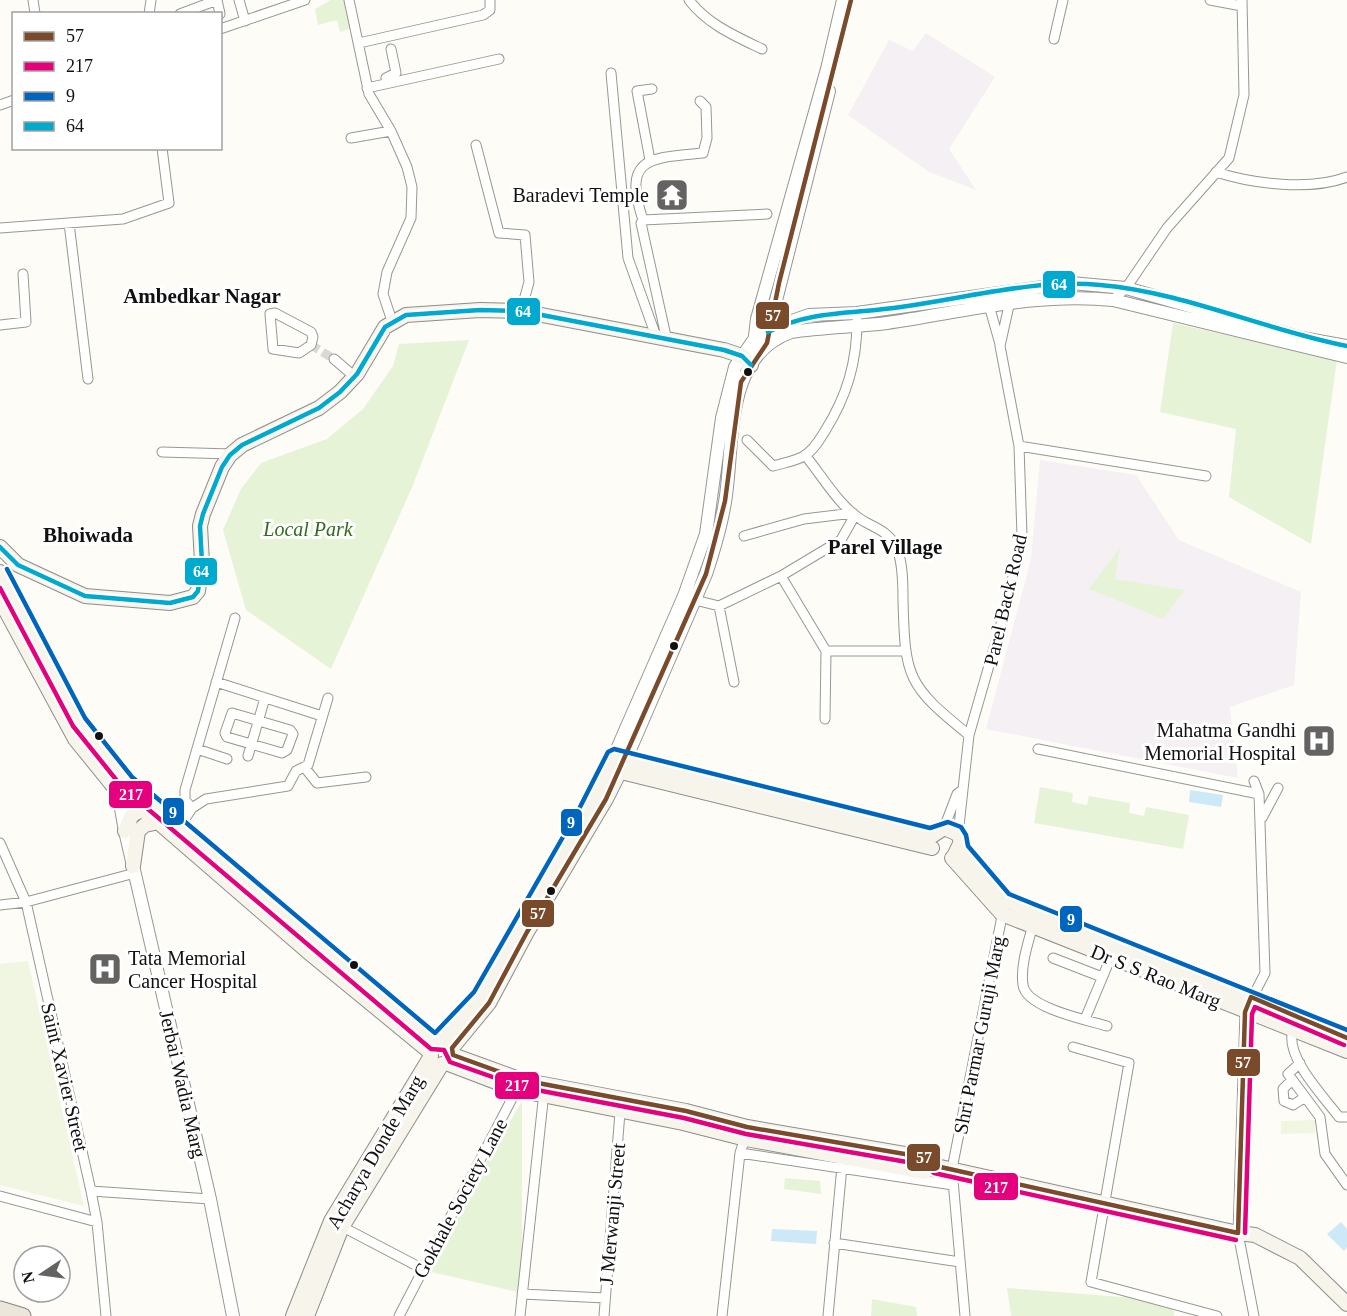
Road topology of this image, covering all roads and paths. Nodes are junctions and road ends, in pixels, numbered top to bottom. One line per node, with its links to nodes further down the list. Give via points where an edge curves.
1 (239, 0): 14 (street)
2 (305, 0): 14 (street)
3 (360, 0): 10 (street)
4 (490, 0): 17 (street, via 490,10 483,15)
5 (689, 0): 19 (street, via 725,31)
6 (843, 0): 50 (street, Acharya Donde Marg)
7 (850, 0): 48 (street, Acharya Donde Marg)
8 (1063, 0): 16 (street)
9 (1210, 0): 11 (street)
10 (349, 1): 17 (street)
11 (1242, 3): 33 (street, via 1244,95 1229,158)
12 (185, 12): 13 (street, via 217,0)
13 (220, 12)
14 (245, 21): 15 (street)
15 (222, 29)
16 (1054, 39)
17 (359, 43): 22 (street)
18 (391, 49): 24 (street, via 396,73)
19 (762, 49)
20 (366, 58): 22 (street)
21 (499, 59): 24 (street)
22 (366, 71): 25 (street)
23 (610, 73): 49 (street, via 628,258)
24 (393, 79): 25 (street)
25 (369, 86): 28 (street)
26 (652, 89): 32 (street, via 637,91)
27 (700, 101): 32 (street, via 706,107 707,138 702,153)
28 (391, 131): 29 (street); 46 (street, via 407,167 413,203 411,218 387,272 383,294)
29 (351, 138)
30 (476, 145): 44 (street, via 499,233 525,235 529,282)
31 (162, 150): 37 (street, via 169,203 123,219)
32 (650, 160): 36 (street, via 642,166 635,181)
33 (1216, 172): 34 (street, via 1240,180 1316,185); 40 (street, via 1167,228)
34 (1347, 177)
35 (767, 214): 36 (street)
36 (644, 220): 49 (street, via 640,227)
37 (69, 223): 38 (street); 59 (street)
38 (0, 228)
39 (23, 274): 47 (street, via 26,322)
40 (1126, 288): 41 (street, via 1060,284); 42 (street); 54 (street)
41 (987, 300): 43 (street); 45 (street, Acharya Donde Marg); 52 (street)
42 (1113, 300): 43 (street, via 1053,297); 54 (street)
43 (1010, 301): 52 (street, Parel Back Road)
44 (520, 311): 46 (main road, via 419,313); 49 (main road)
45 (857, 319): 48 (street, Acharya Donde Marg); 66 (street, via 855,361 840,407)
46 (392, 321): 58 (main road, via 378,336)
47 (0, 325)
48 (767, 338): 50 (street, Acharya Donde Marg); 57 (street, Acharya Donde Marg)
49 (662, 340): 57 (main road, via 703,346)
50 (753, 341): 57 (street, Acharya Donde Marg)
51 (311, 345): 51 (street, via 313,337 308,329 270,314 273,349 299,353)
52 (1000, 346): 62 (street, Parel Back Road)
53 (1347, 346): 54 (street)
54 (1321, 347): 55 (street)
55 (1347, 357)
56 (334, 359): 58 (street)
57 (750, 360): 61 (street, Acharya Donde Marg, via 731,380); 63 (street, Acharya Donde Marg, via 741,382)
58 (355, 377): 65 (main road, via 319,408 257,436)
59 (88, 379)
60 (747, 440): 66 (street, via 774,466)
61 (718, 446): 63 (street); 77 (street, Acharya Donde Marg, via 706,534)
62 (1019, 446): 67 (street); 87 (street, Parel Back Road, via 1022,536 1008,603)
63 (731, 448): 74 (street, Acharya Donde Marg, via 716,544)
64 (162, 452): 65 (street)
65 (232, 454): 70 (main road, via 222,467 202,514 198,591 193,597 170,603 85,596 18,565)
66 (805, 455): 68 (street)
67 (1206, 476)
68 (854, 514): 69 (street, via 804,519); 72 (street, via 841,540); 79 (street, via 877,526 898,549)
69 (744, 536)
70 (0, 547)
71 (0, 572): 97 (main road, Jerbai Wadia Marg, via 79,722)
72 (781, 576): 75 (street); 78 (street)
73 (0, 600): 97 (main road, Jerbai Wadia Marg, via 75,740)
74 (694, 600): 75 (street); 77 (street, Acharya Donde Marg)
75 (719, 606): 81 (street)
76 (235, 618): 80 (street)
77 (678, 622): 93 (street, Acharya Donde Marg)
78 (826, 651): 79 (street); 86 (street)
79 (904, 651): 87 (street, via 912,681 940,712)
80 (216, 682): 82 (street); 89 (street)
81 (734, 682)
82 (265, 698): 84 (street); 85 (street)
83 (328, 698): 84 (street)
84 (322, 716): 94 (street)
85 (258, 719): 88 (street); 88 (street, via 232,713 225,733); 88 (street, via 293,734 282,753)
86 (825, 719)
87 (969, 735): 99 (street, Parel Back Road)
88 (252, 743): 91 (street)
89 (197, 749): 92 (street); 102 (street, via 184,795)
90 (1038, 749): 100 (street)
91 (248, 756)
92 (226, 759)
93 (617, 764): 107 (main road); 128 (main road, Acharya Donde Marg, via 484,1000)
94 (305, 768): 95 (street, via 317,783); 102 (street, via 296,771 283,788 206,799)
95 (366, 777)
96 (1254, 781): 100 (street)
97 (122, 787): 101 (main road); 105 (street, Jerbai Wadia Marg)
98 (1278, 788): 103 (street)
99 (962, 791): 106 (street, Parel Back Road); 107 (street, Parel Back Road)
100 (1259, 794): 103 (street)
101 (148, 807): 104 (main road); 105 (main road, via 132,815)
102 (192, 808): 104 (street)
103 (1261, 820): 120 (street, via 1265,973)
104 (170, 822): 110 (main road, via 145,825 138,831); 115 (main road); 115 (main road)
105 (125, 831): 110 (street, Jerbai Wadia Marg)
106 (958, 835): 107 (main road, via 950,828); 109 (main road, via 962,842)
107 (936, 837): 109 (main road, via 943,858)
108 (0, 843): 111 (street, Saint Xavier Street)
109 (956, 854): 113 (main road)
110 (134, 869): 111 (street); 146 (street, Jerbai Wadia Marg)
111 (26, 902): 112 (street); 144 (street, Saint Xavier Street)
112 (0, 905)
113 (1004, 907): 114 (main road); 116 (main road, Dr S S Rao Marg); 141 (street, Shri Parmar Guruji Marg)
114 (1036, 913): 116 (street); 117 (main road)
115 (288, 926): 128 (main road)
116 (1032, 927): 117 (main road, Dr S S Rao Marg); 122 (street, via 1023,985 1029,998)
117 (1114, 951): 119 (street); 120 (main road); 121 (main road, Dr S S Rao Marg)
118 (1053, 958): 119 (street)
119 (1102, 977): 122 (street)
120 (1251, 998): 121 (street); 125 (main road)
121 (1245, 1012): 124 (main road, Dr S S Rao Marg); 150 (street)
122 (1085, 1019): 123 (street)
123 (1107, 1026)
124 (1298, 1032): 127 (main road, Dr S S Rao Marg); 129 (street, via 1295,1053)
125 (1347, 1038)
126 (1073, 1047): 147 (street, via 1129,1063)
127 (1347, 1052)
128 (441, 1053): 131 (main road); 149 (main road, Acharya Donde Marg)
129 (1300, 1063): 130 (street, via 1288,1074); 137 (street, via 1339,1116)
130 (1292, 1080): 133 (street); 133 (street, via 1282,1089 1284,1101 1293,1106)
131 (520, 1085): 132 (main road); 153 (street, Gokhale Society Lane)
132 (544, 1090): 134 (main road); 155 (street)
133 (1305, 1097): 143 (street, via 1320,1117 1325,1155)
134 (596, 1100): 135 (main road); 136 (main road)
135 (620, 1112): 136 (main road); 156 (street, J Merwanji Street)
136 (684, 1117): 138 (main road)
137 (1347, 1118)
138 (746, 1133): 139 (street); 140 (main road)
139 (740, 1153): 140 (street); 168 (street)
140 (843, 1157): 141 (main road, via 924,1172 936,1166); 142 (street); 151 (street)
141 (952, 1169): 142 (street, Shri Parmar Guruji Marg); 147 (main road)
142 (953, 1185): 152 (street, Shri Parmar Guruji Marg)
143 (1347, 1185)
144 (91, 1191): 146 (street); 148 (street, Saint Xavier Street)
145 (0, 1196): 148 (street)
146 (210, 1199): 162 (street, Jerbai Wadia Marg)
147 (1105, 1203): 150 (main road); 159 (street, via 1091,1282)
148 (97, 1222): 161 (street, Saint Xavier Street)
149 (337, 1224): 153 (street); 163 (main road, Acharya Donde Marg); 164 (main road, Acharya Donde Marg)
150 (1243, 1234): 154 (main road, via 1251,1243 1294,1262); 172 (street)
151 (834, 1243): 152 (street); 169 (street)
152 (960, 1262): 170 (street, Shri Parmar Guruji Marg)
153 (423, 1269): 165 (street, Gokhale Society Lane)
154 (1328, 1291): 157 (main road); 173 (main road)
155 (522, 1294): 156 (street); 166 (street)
156 (605, 1298): 167 (street, J Merwanji Street)
157 (1347, 1304)
158 (0, 1309): 160 (highway)
159 (1181, 1312): 171 (street)
160 (23, 1316)
161 (106, 1316)
162 (233, 1316)
163 (293, 1316)
164 (307, 1316)
165 (399, 1316)
166 (520, 1316)
167 (604, 1316)
168 (722, 1316)
169 (828, 1316)
170 (965, 1316)
171 (1217, 1316)
172 (1254, 1316)
173 (1347, 1316)

